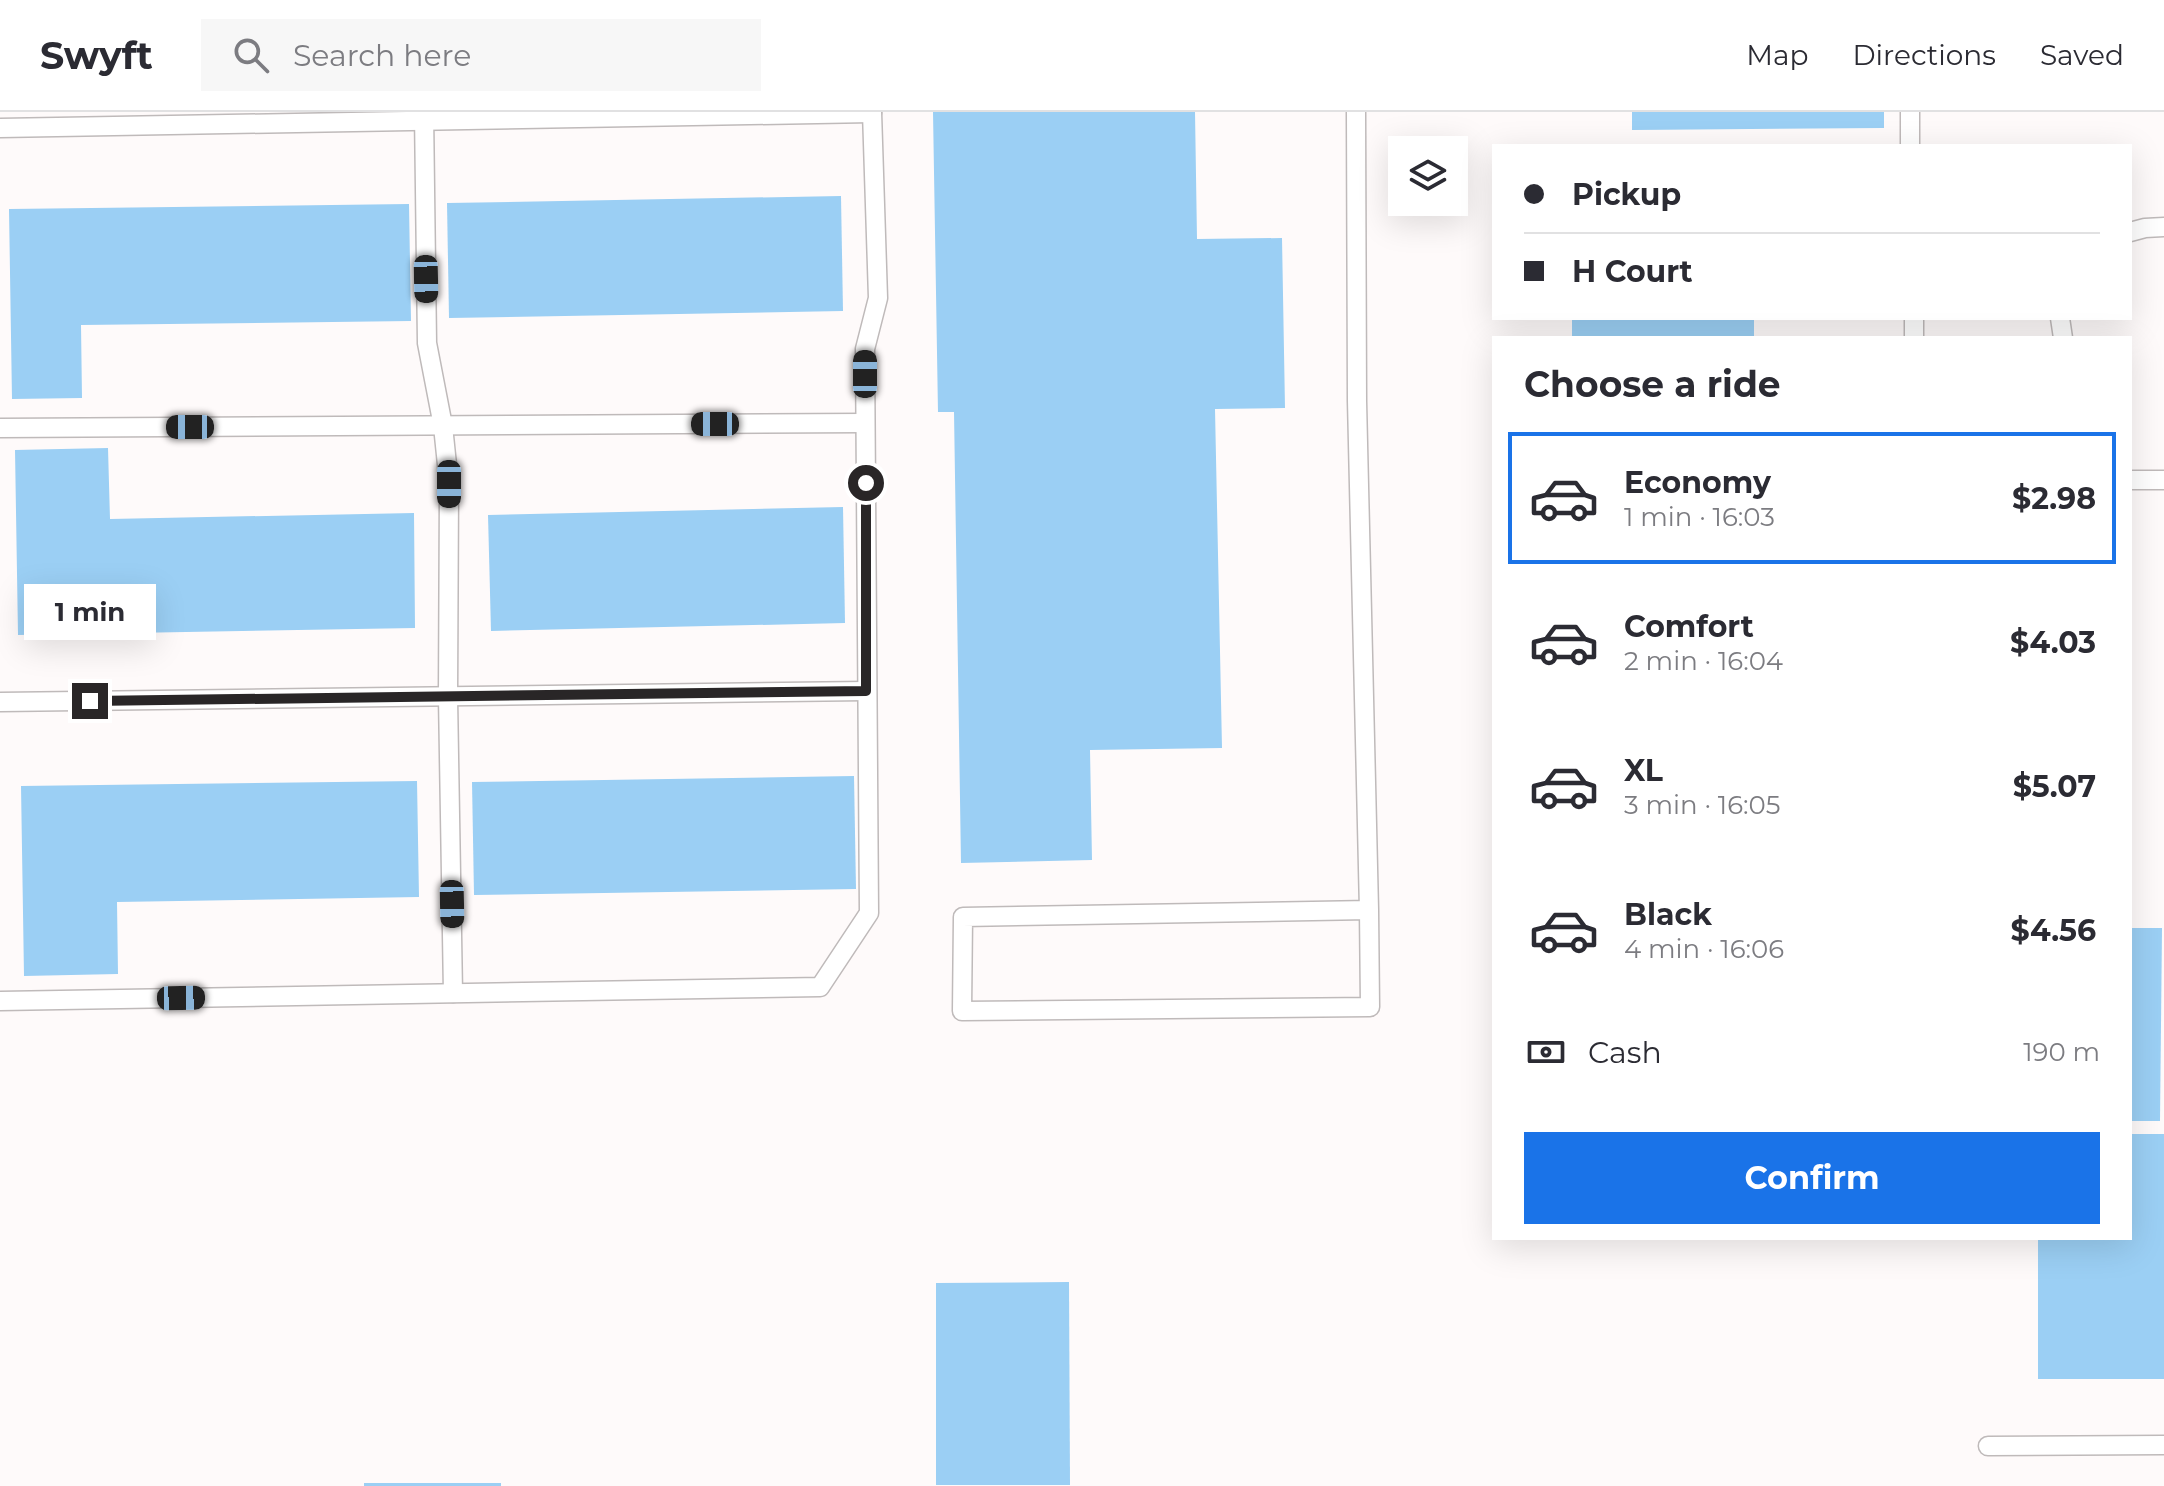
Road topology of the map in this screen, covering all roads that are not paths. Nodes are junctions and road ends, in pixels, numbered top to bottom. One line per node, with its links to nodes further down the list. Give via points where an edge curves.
1 (1356, 112): 17 (lane)
2 (1910, 112): 6 (lane)
3 (872, 113): 4 (lane); 9 (lane, via 878,298 865,349)
4 (424, 116): 5 (lane); 10 (lane, via 427,343)
5 (0, 128)
6 (1910, 144)
7 (2164, 227): 8 (lane)
8 (2132, 231)
9 (865, 423): 10 (lane); 14 (lane)
10 (443, 426): 11 (lane); 15 (lane, via 449,484)
11 (0, 428)
12 (2132, 480): 13 (lane)
13 (2164, 480)
14 (866, 691): 15 (lane); 18 (lane, via 869,913 820,987)
15 (448, 697): 16 (lane); 18 (lane)
16 (0, 702)
17 (1369, 910): 17 (lane, via 1370,1007 962,1011 963,917)
18 (453, 993): 19 (lane)
19 (0, 1001)
20 (2164, 1445): 21 (lane)
21 (1988, 1446)

